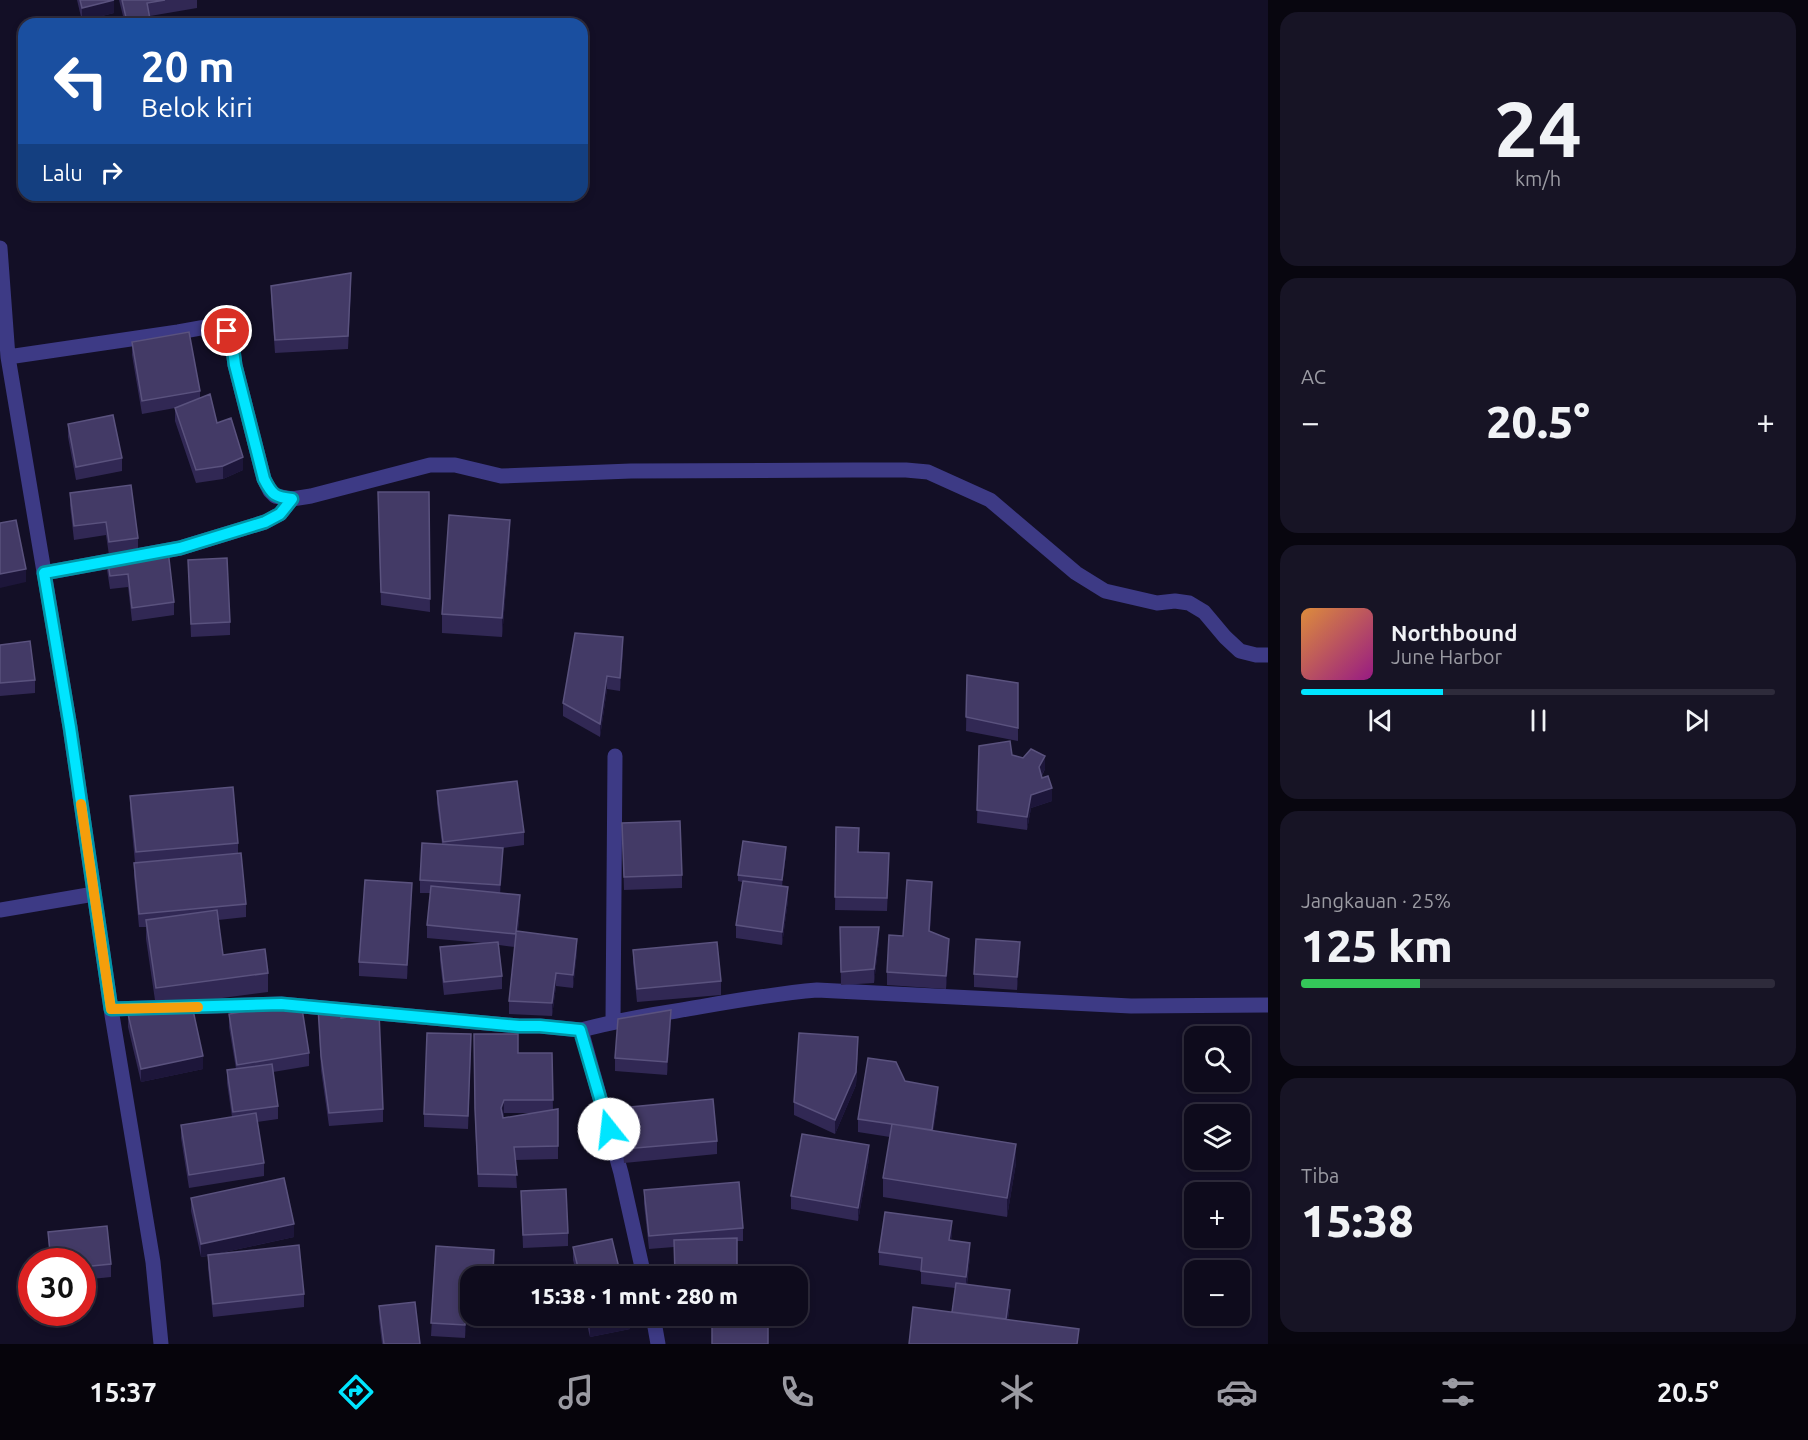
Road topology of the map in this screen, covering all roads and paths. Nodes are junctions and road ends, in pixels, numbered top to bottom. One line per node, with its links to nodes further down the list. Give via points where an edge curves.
1 (0, 248): 2 (street)
2 (8, 357): 3 (street, via 206,326 223,327 232,342 264,479 275,496); 4 (street)
3 (292, 499): 4 (street, via 280,514 265,522 180,548); 5 (street, via 430,465 455,465 501,476 631,471 928,472 990,500 1076,573 1105,591 1157,603 1188,603 1204,612 1240,651)
4 (44, 573): 7 (street)
5 (1268, 655)
6 (615, 756): 11 (street)
7 (94, 894): 8 (street); 10 (street)
8 (0, 910)
9 (1268, 1005): 11 (street, via 1131,1006 817,990)
10 (111, 1009): 12 (street, via 281,1004); 15 (street, via 153,1262)
11 (613, 1022): 12 (street)
12 (580, 1030): 13 (street, via 621,1173)
13 (642, 1266)
14 (655, 1326): 16 (street)
15 (161, 1344)
16 (658, 1344)

